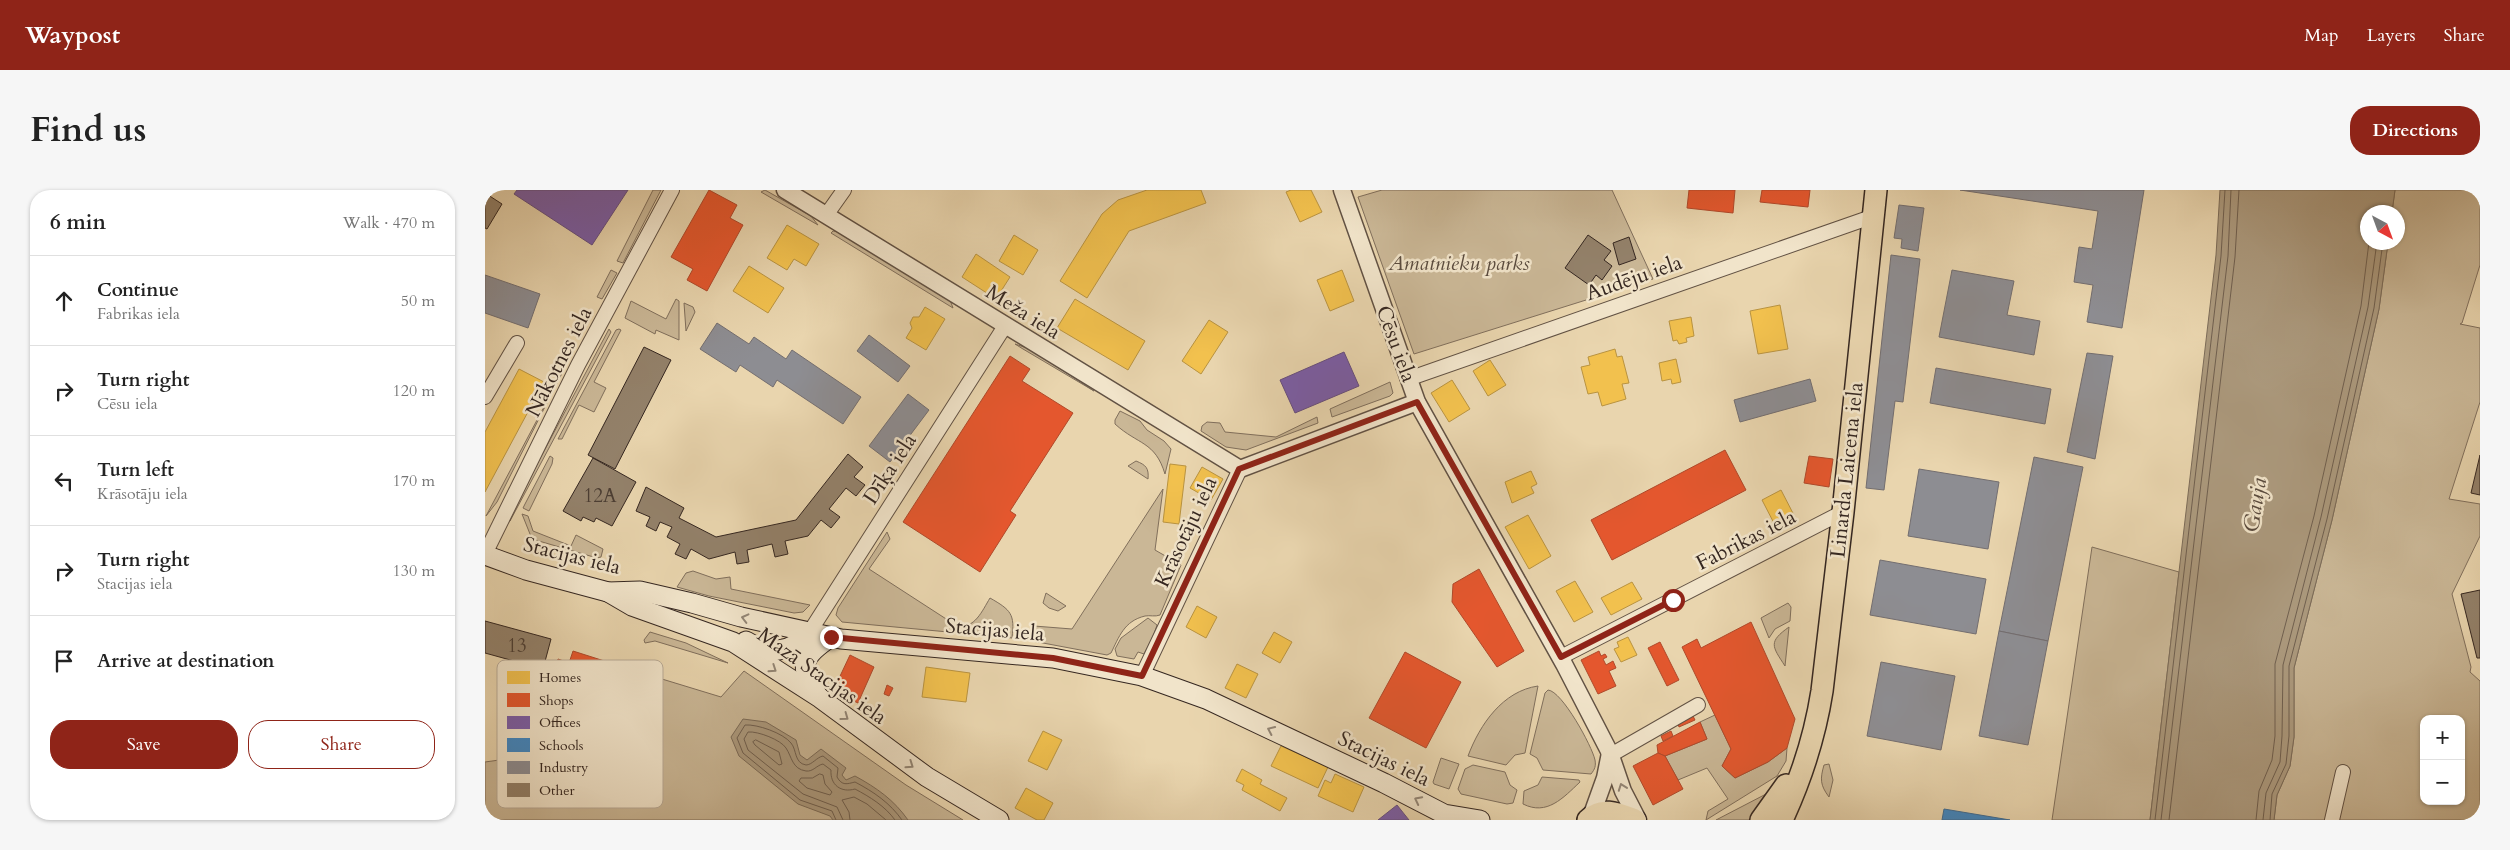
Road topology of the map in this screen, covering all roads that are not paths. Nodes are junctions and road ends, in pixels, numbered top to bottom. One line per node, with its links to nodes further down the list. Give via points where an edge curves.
1 (672, 190): 15 (street, Nākotnes iela, via 578,365)
2 (785, 190): 6 (street, Meža iela)
3 (844, 190): 6 (street)
4 (1342, 190): 10 (street, Cēsu iela)
5 (1876, 190): 7 (main road, Linarda Laicena iela)
6 (827, 214): 8 (street, Meža iela)
7 (1874, 216): 10 (street, Audēju iela); 14 (main road, Linarda Laicena iela)
8 (1005, 326): 13 (street, Meža iela); 18 (street, Dīķa iela)
9 (517, 343): 11 (street)
10 (1408, 379): 12 (street, Cēsu iela)
11 (485, 397)
12 (1417, 402): 13 (street, Krāsotāju iela); 20 (street, Cēsu iela)
13 (1239, 469): 21 (street, Krāsotāju iela)
14 (1843, 512): 20 (street, Fabrikas iela); 24 (main road, Linarda Laicena iela, via 1817,719)
15 (485, 554): 16 (main road, Stacijas iela, via 526,570)
16 (608, 592): 17 (main road, Mazā Stacijas iela, via 632,606); 18 (main road, Stacijas iela, one-way to 16, via 641,591)
17 (667, 618): 18 (main road, via 711,624 751,644 777,651 792,648); 22 (main road, Mazā Stacijas iela, one-way to 22, via 733,642)
18 (809, 633): 19 (main road, Stacijas iela)
19 (831, 637): 21 (main road, Stacijas iela, via 1053,658); 22 (main road, via 810,653 805,662 807,679)
20 (1561, 657): 25 (street, Cēsu iela)
21 (1142, 676): 30 (main road, Stacijas iela, one-way to 21, via 1445,814 1206,699)
22 (819, 698): 29 (main road, Mazā Stacijas iela, one-way to 29, via 927,777)
23 (1698, 705): 25 (street)
24 (1809, 749): 31 (main road, Linarda Laicena iela); 32 (main road, Linarda Laicena iela, via 1797,788)
25 (1613, 753): 27 (street, Cēsu iela, one-way to 25); 28 (street, Cēsu iela)
26 (2343, 772): 33 (street)
27 (1630, 817): 28 (main road, Cēsu iela, via 1603,812)
28 (1590, 818)
29 (999, 820)
30 (1480, 820)
31 (1761, 820)
32 (1781, 820)
33 (2332, 820)

